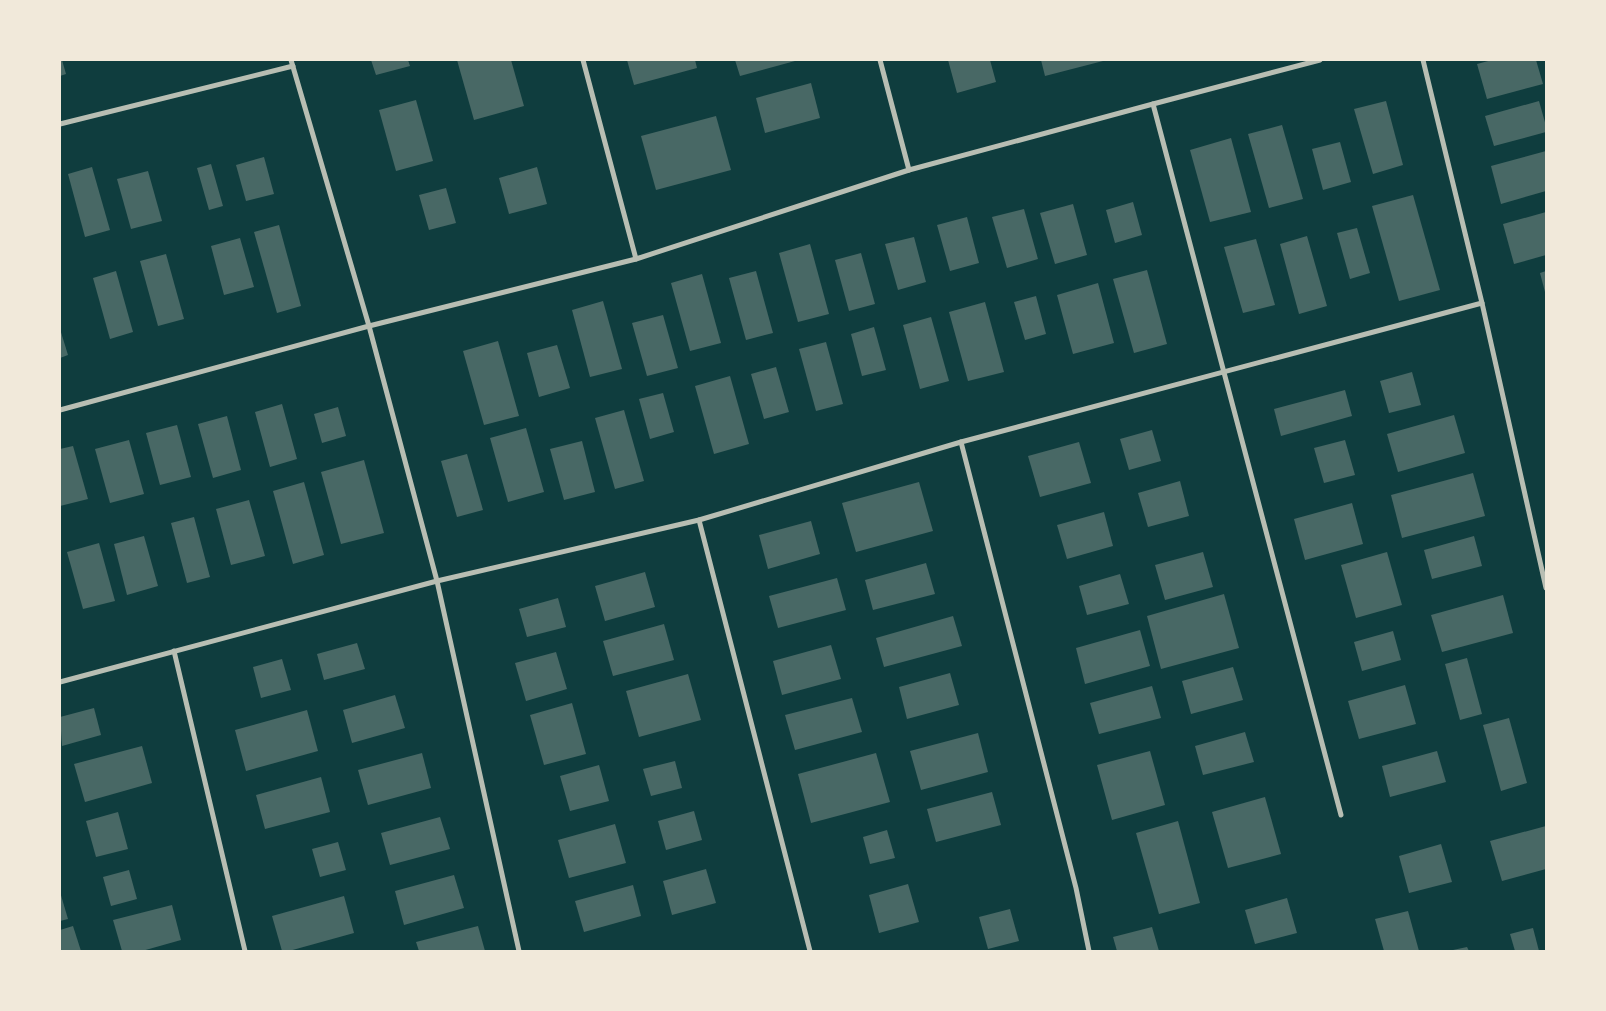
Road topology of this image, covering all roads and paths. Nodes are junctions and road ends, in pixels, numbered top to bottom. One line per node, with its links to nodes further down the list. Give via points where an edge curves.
1 (583, 60): 9 (street)
2 (880, 60): 8 (street)
3 (1320, 60): 6 (street)
4 (1423, 60): 10 (street)
5 (292, 63): 7 (street); 11 (street)
6 (1153, 104): 8 (street); 12 (street)
7 (60, 124)
8 (909, 170): 9 (street)
9 (636, 259): 11 (street)
10 (1482, 303): 12 (street); 17 (street)
11 (368, 326): 13 (street); 16 (street)
12 (1224, 372): 14 (street); 20 (street)
13 (60, 410)
14 (961, 442): 15 (street); 24 (street, via 1076,888)
15 (699, 520): 16 (street); 23 (street)
16 (437, 581): 18 (street); 22 (street)
17 (1546, 588)
18 (174, 651): 19 (street); 21 (street)
19 (60, 682)
20 (1341, 815)
21 (245, 951)
22 (519, 951)
23 (810, 951)
24 (1089, 951)

